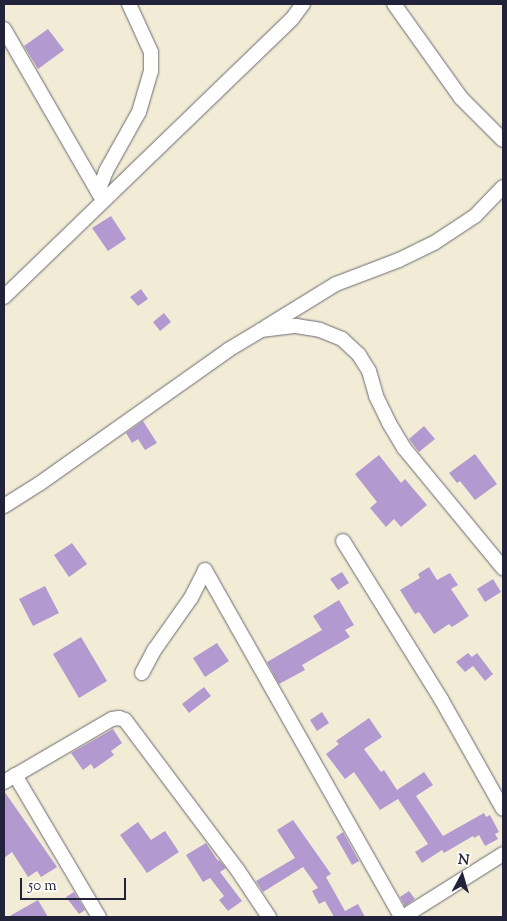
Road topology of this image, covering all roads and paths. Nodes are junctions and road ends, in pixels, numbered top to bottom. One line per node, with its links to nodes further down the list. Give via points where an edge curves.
1 (129, 4): 7 (street, via 151,52 151,71 139,112 106,171)
2 (303, 4): 7 (street, via 292,19)
3 (394, 4): 5 (street, via 461,98)
4 (4, 29): 7 (street)
5 (503, 140)
6 (503, 187): 9 (street, via 475,216 434,243 336,284)
7 (100, 197): 8 (street)
8 (6, 289)
9 (261, 330): 10 (street); 12 (street, via 296,326 320,330 342,339 369,371 376,396 404,448)
10 (4, 506)
11 (343, 541): 15 (street, via 441,699)
12 (503, 568)
13 (142, 673): 19 (street, via 154,649 191,598 205,570)
14 (9, 778): 17 (street); 18 (street, via 112,719 126,720)
15 (503, 809)
16 (503, 854): 19 (street)
17 (100, 917)
18 (269, 917)
19 (402, 917)

